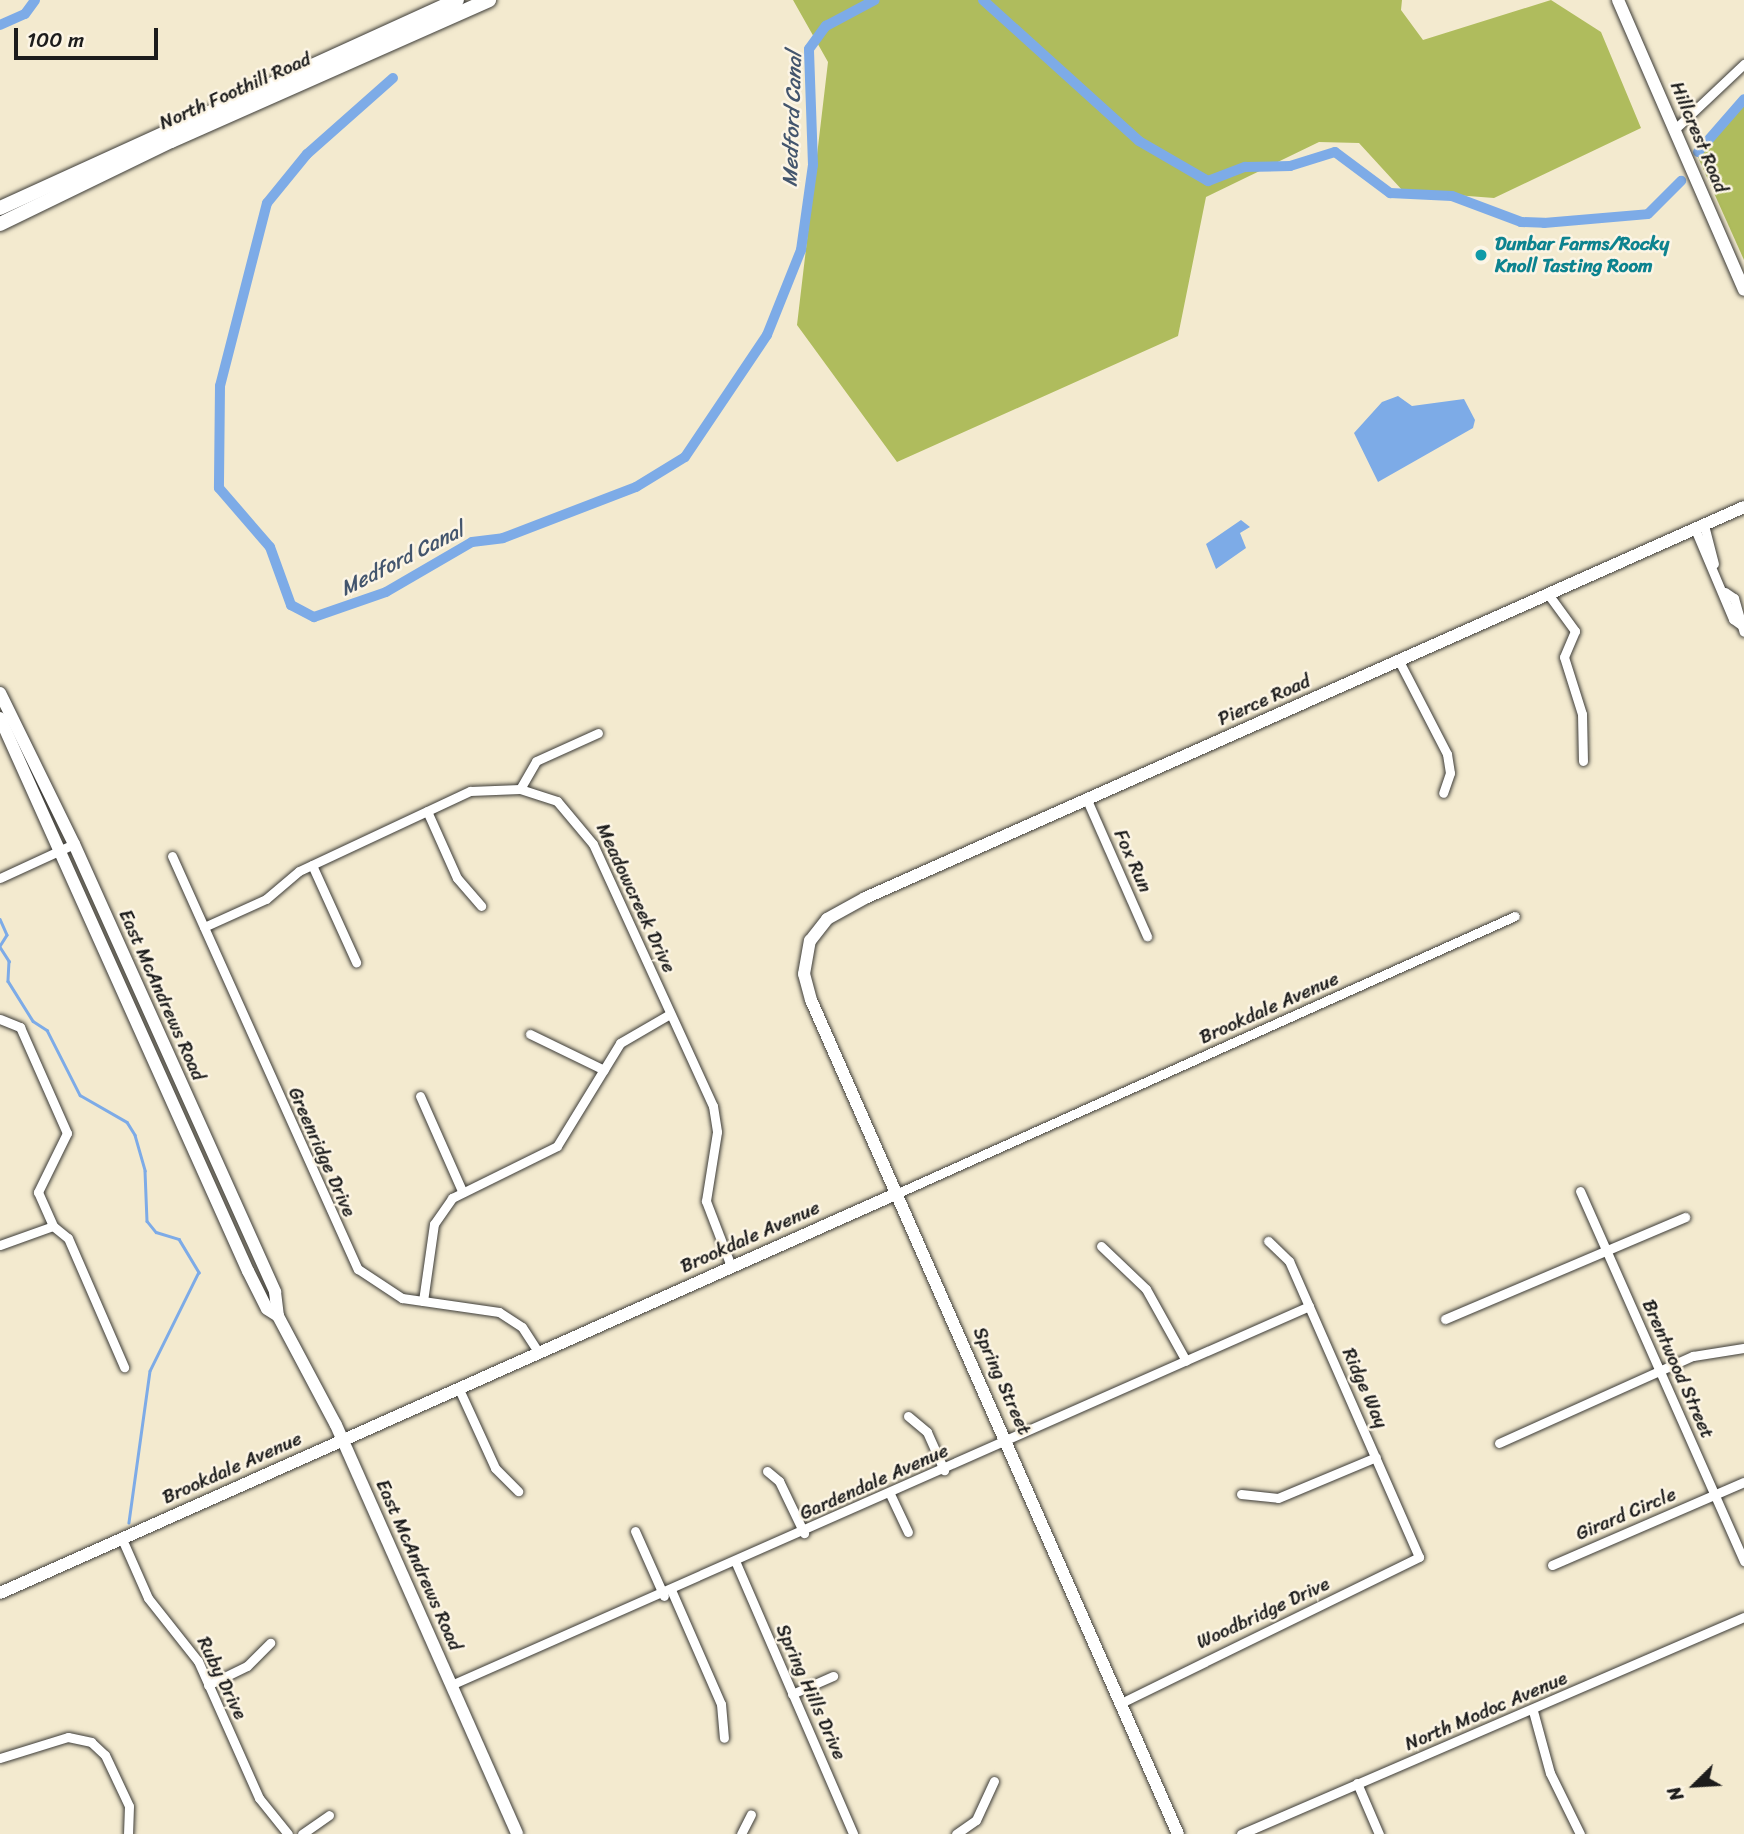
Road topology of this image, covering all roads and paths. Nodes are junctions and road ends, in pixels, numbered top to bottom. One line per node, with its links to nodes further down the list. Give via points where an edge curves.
1 (457, 0): 6 (main road, North Foothill Road)
2 (489, 0): 7 (main road, North Foothill Road, via 171,141)
3 (1618, 0): 5 (street, Hillcrest Road)
4 (1744, 64): 5 (street)
5 (1675, 129): 8 (street, Hillcrest Road)
6 (0, 208)
7 (0, 225)
8 (1744, 290)
9 (1744, 507): 10 (street, Pierce Road)
10 (1699, 527): 11 (street, Pierce Road); 12 (street)
11 (1548, 594): 13 (street, Pierce Road); 17 (street, via 1575,631 1564,657 1582,714)
12 (1742, 628)
13 (1399, 661): 19 (street, via 1447,754 1450,773); 20 (street, Pierce Road)
14 (0, 693): 22 (street, East McAndrews Road)
15 (0, 718): 23 (street, East McAndrews Road)
16 (598, 733): 18 (street, via 536,761)
17 (1583, 761)
18 (520, 789): 21 (street, Meadowcreek Drive, via 482,788); 33 (street, Meadowcreek Drive, via 557,801 583,824)
19 (1443, 793)
20 (1087, 800): 30 (street, Fox Run); 31 (street, Pierce Road, via 853,903 827,919)
21 (426, 811): 25 (street, Meadowcreek Drive); 27 (street, via 457,878)
22 (74, 844): 23 (street); 50 (street, East McAndrews Road, via 275,1292)
23 (59, 850): 26 (street); 50 (street, East McAndrews Road, via 248,1271 267,1309)
24 (172, 856): 29 (street, Greenridge Drive)
25 (312, 865): 29 (street, Meadowcreek Drive, via 266,900); 32 (street)
26 (0, 878)
27 (481, 906)
28 (1515, 916): 40 (street, Brookdale Avenue)
29 (204, 928): 48 (street, Greenridge Drive, via 348,1254 385,1293)
30 (1147, 936)
31 (810, 941): 40 (street, Spring Street, via 807,987)
32 (356, 962)
33 (670, 1014): 36 (street, via 630,1034); 47 (street, Meadowcreek Drive, via 716,1118 706,1202)
34 (0, 1019): 42 (street, via 20,1027 67,1133 39,1186)
35 (530, 1034): 36 (street)
36 (604, 1070): 38 (street, via 557,1146)
37 (420, 1096): 38 (street)
38 (462, 1191): 48 (street, via 434,1224)
39 (1580, 1191): 46 (street, Brentwood Street)
40 (898, 1192): 47 (street, Brookdale Avenue); 60 (street, Spring Street)
41 (1685, 1217): 46 (street)
42 (53, 1226): 44 (street); 55 (street, via 68,1238)
43 (1268, 1241): 49 (street, Ridge Way, via 1289,1261)
44 (0, 1245)
45 (1101, 1246): 54 (street, via 1146,1289)
46 (1605, 1247): 51 (street); 56 (street, Brentwood Street)
47 (731, 1266): 53 (street, Brookdale Avenue)
48 (423, 1301): 53 (street, Greenridge Drive, via 499,1312 522,1327)
49 (1309, 1306): 54 (street, Gardendale Avenue); 62 (street, Ridge Way)
50 (278, 1315): 59 (street, East McAndrews Road)
51 (1445, 1320)
52 (1743, 1348): 56 (street, via 1707,1351)
53 (538, 1352): 57 (street, Brookdale Avenue)
54 (1186, 1361): 60 (street, Gardendale Avenue)
55 (124, 1367)
56 (1659, 1371): 61 (street); 69 (street, Brentwood Street)
57 (457, 1387): 59 (street, Brookdale Avenue); 66 (street, via 495,1468)
58 (908, 1416): 63 (street, via 927,1432)
59 (343, 1440): 73 (street, Brookdale Avenue); 84 (street, East McAndrews Road)
60 (1007, 1441): 63 (street, Gardendale Avenue); 86 (street, Spring Street)
61 (1499, 1443)
62 (1376, 1457): 68 (street, via 1278,1498); 74 (street, Ridge Way)
63 (944, 1470): 67 (street, Gardendale Avenue)
64 (767, 1471): 72 (street, via 779,1481)
65 (1744, 1482): 69 (street, Girard Circle)
66 (517, 1491)
67 (890, 1494): 71 (street); 72 (street, Gardendale Avenue)
68 (1241, 1494)
69 (1714, 1495): 75 (street, Brentwood Street); 77 (street, Girard Circle)
70 (635, 1531): 79 (street)
71 (908, 1532)
72 (804, 1533): 76 (street, Gardendale Avenue)
73 (122, 1539): 78 (street, Brookdale Avenue); 83 (street, Ruby Drive, via 148,1598 189,1645)
74 (1419, 1557): 86 (street, Woodbridge Drive)
75 (1744, 1561)
76 (736, 1563): 79 (street, Gardendale Avenue); 85 (street, Spring Hills Drive)
77 (1552, 1565)
78 (0, 1593)
79 (668, 1594): 84 (street, Gardendale Avenue); 88 (street, via 721,1704)
80 (1744, 1617): 87 (street, North Modoc Avenue)
81 (270, 1643): 83 (street, via 247,1666)
82 (833, 1676): 85 (street)
83 (208, 1685): 95 (street, Ruby Drive, via 259,1798)
84 (451, 1685): 97 (street, East McAndrews Road)
85 (792, 1694): 99 (street, Spring Hills Drive)
86 (1121, 1703): 101 (street, Spring Street)
87 (1533, 1712): 91 (street, North Modoc Avenue); 104 (street, via 1550,1773)
88 (724, 1738)
89 (0, 1758): 94 (street, via 68,1737 91,1742 105,1755 129,1807)
90 (994, 1781): 100 (street, via 976,1820)
91 (1357, 1783): 102 (street, North Modoc Avenue); 103 (street)
92 (751, 1814): 98 (street)
93 (329, 1815): 96 (street)
94 (128, 1834)
95 (288, 1834)
96 (302, 1834)
97 (517, 1834)
98 (741, 1834)
99 (853, 1834)
100 (956, 1834)
101 (1178, 1834)
102 (1241, 1834)
103 (1379, 1834)
104 (1580, 1834)

